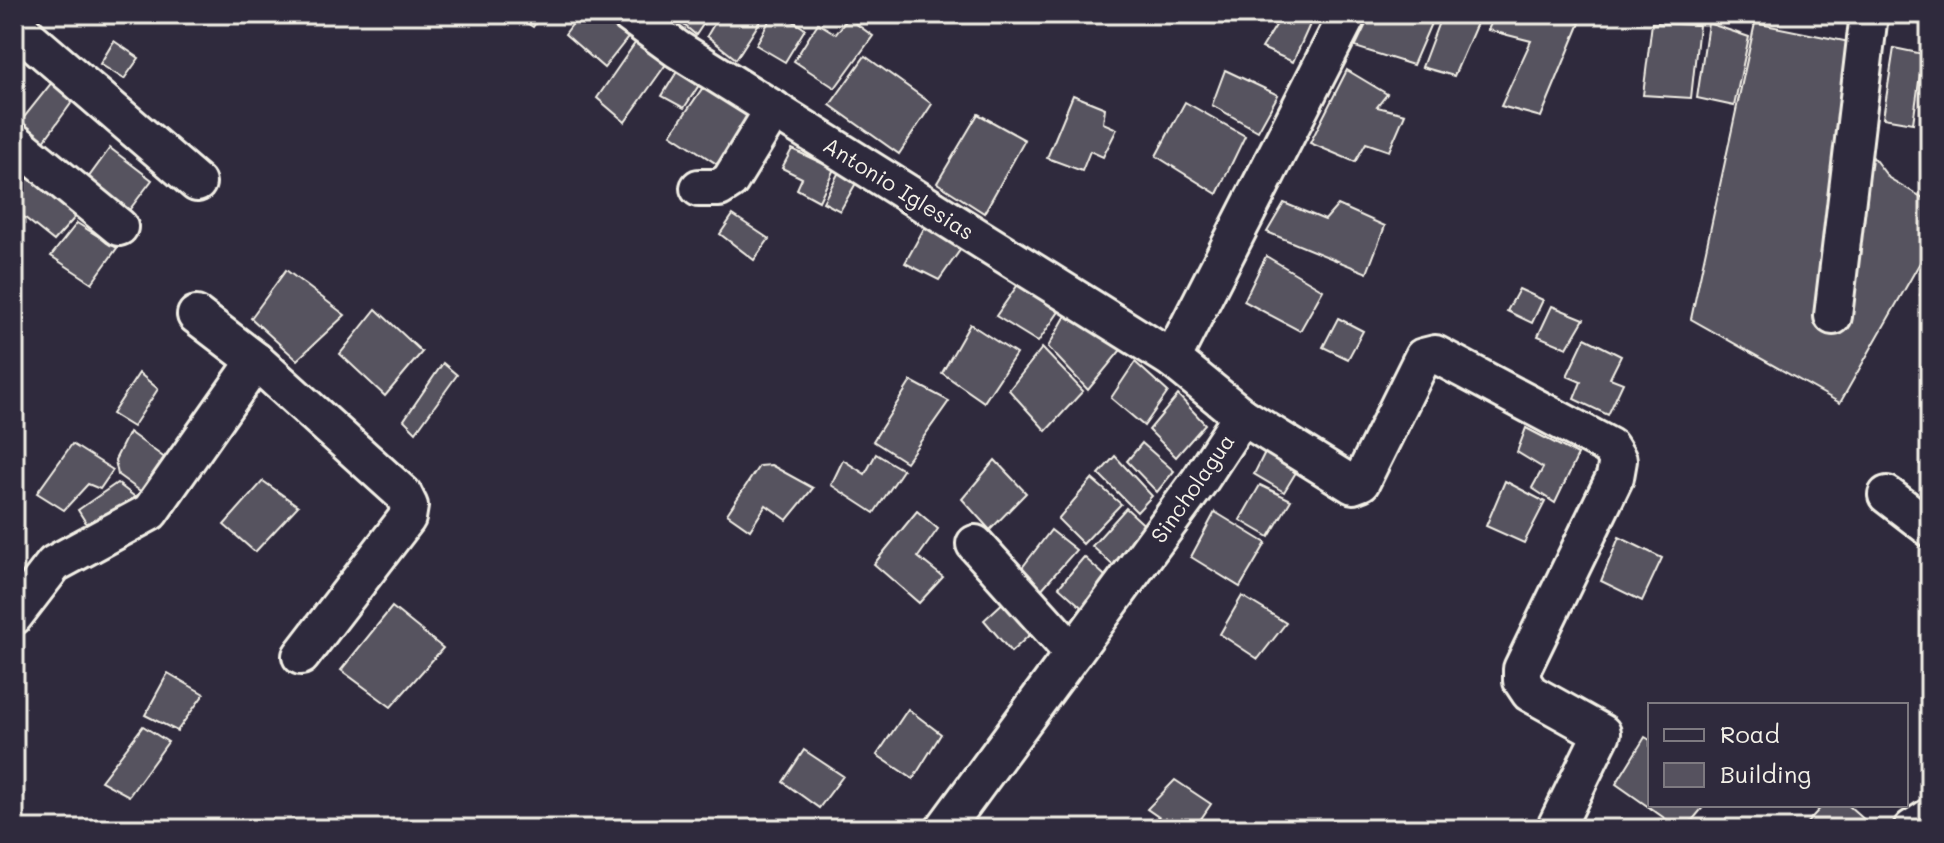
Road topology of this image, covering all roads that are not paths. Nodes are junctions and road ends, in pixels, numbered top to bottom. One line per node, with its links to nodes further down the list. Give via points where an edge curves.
1 (629, 14): 5 (street, Antonio Iglesias)
2 (1348, 14): 12 (street)
3 (1869, 14): 11 (street)
4 (18, 22): 7 (street, via 30,39)
5 (774, 109): 8 (street, via 730,181 719,188); 12 (street, Antonio Iglesias)
6 (14, 141): 9 (street)
7 (197, 183)
8 (699, 188)
9 (119, 227)
10 (196, 315): 13 (street)
11 (1833, 316)
12 (1172, 359): 14 (street, Sincholagua)
13 (256, 361): 18 (street, via 150,512 54,564); 20 (street, via 403,494 409,506 407,518)
14 (1242, 416): 19 (street, Sincholagua); 23 (street, via 1357,485 1423,357 1435,354 1610,447 1618,460 1615,477 1522,669 1530,693 1602,733)
15 (1887, 495): 16 (street)
16 (1930, 528)
17 (975, 544): 19 (street)
18 (14, 616)
19 (1073, 653): 22 (street, Sincholagua)
20 (301, 656)
21 (1930, 817): 24 (street)
22 (944, 829)
23 (1555, 829)
24 (1912, 829)

